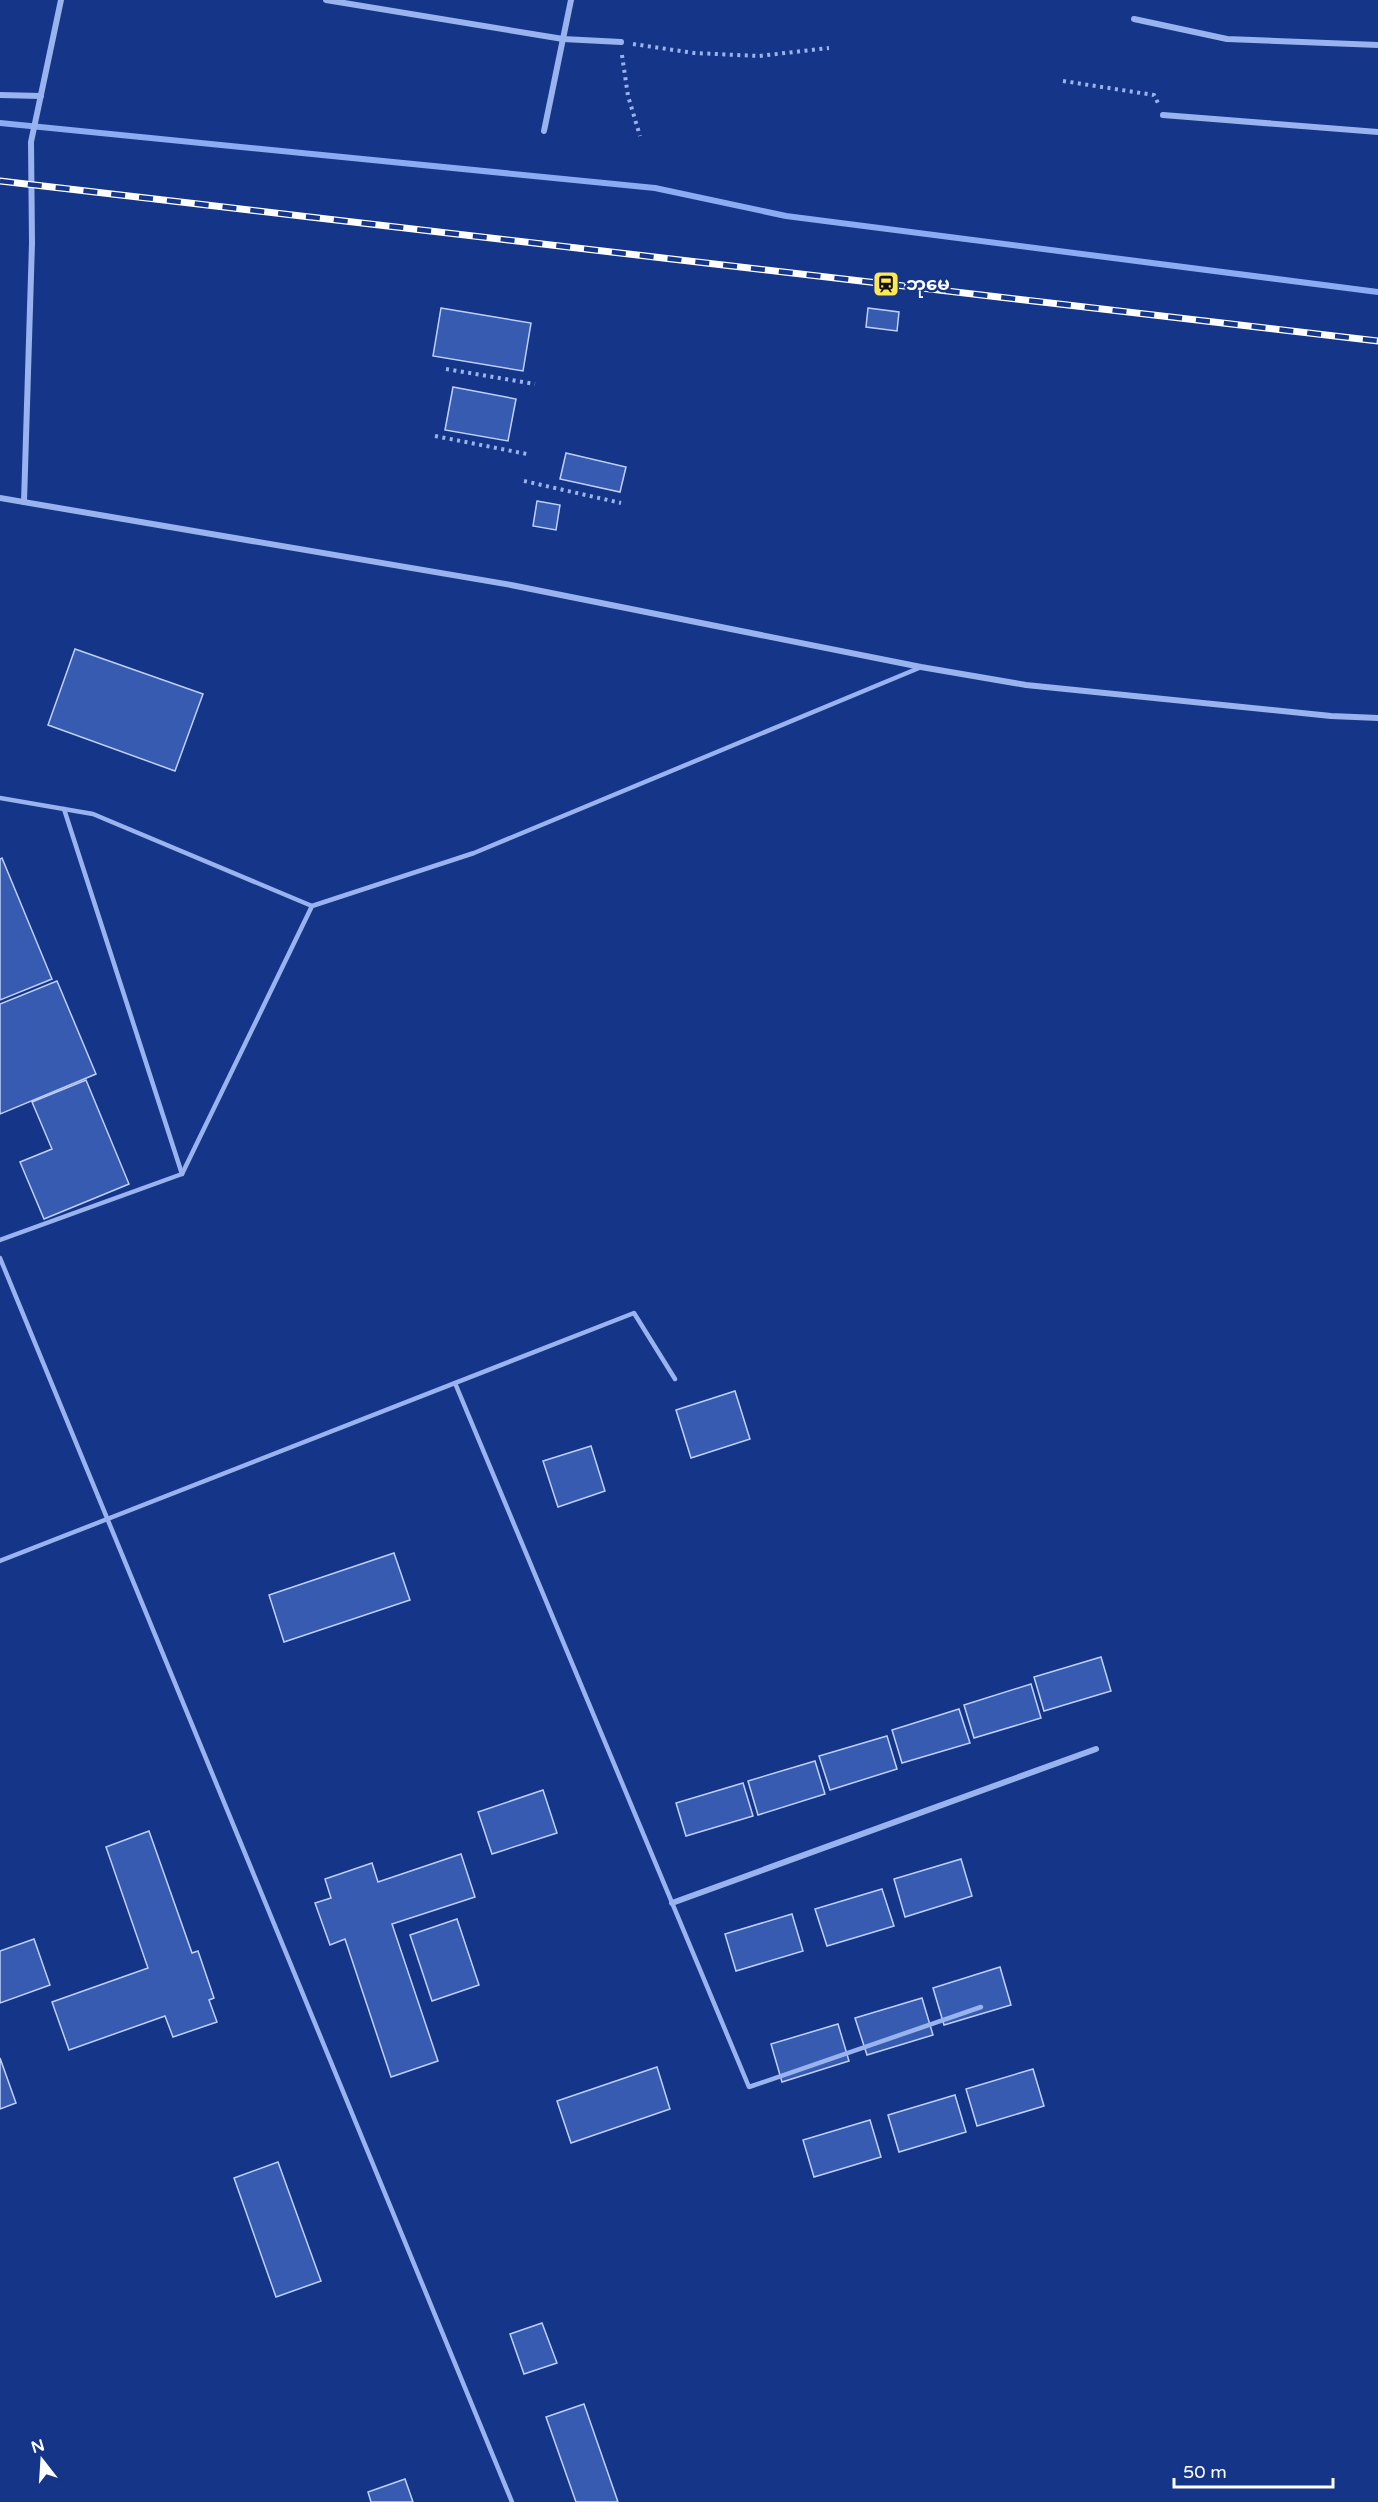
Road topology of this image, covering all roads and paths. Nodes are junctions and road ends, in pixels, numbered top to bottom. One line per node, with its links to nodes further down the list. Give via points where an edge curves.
1 (61, 0): 11 (street)
2 (326, 0): 5 (street)
3 (572, 0): 5 (street)
4 (1134, 19): 7 (street, via 1227,39)
5 (563, 39): 6 (street); 13 (street)
6 (621, 42): 8 (path, via 694,53 759,56); 15 (path, via 628,96)
7 (1378, 45)
8 (829, 48)
9 (1063, 81): 12 (path, via 1154,95)
10 (0, 95): 11 (street)
11 (41, 96): 22 (street, via 31,142)
12 (1163, 115): 14 (street)
13 (544, 131)
14 (1378, 132)
15 (640, 136)
16 (446, 369): 17 (path)
17 (535, 384)
18 (435, 436): 19 (path)
19 (527, 454)
20 (524, 482): 23 (path)
21 (0, 498): 22 (street)
22 (24, 502): 24 (street, via 511,585)
23 (621, 503)
24 (921, 667): 25 (street, via 1026,685); 28 (lane, via 474,853)
25 (1378, 718)
26 (0, 798): 27 (lane)
27 (64, 809): 28 (lane, via 93,814); 29 (lane)
28 (312, 906): 29 (lane)
29 (182, 1174): 30 (lane)
30 (0, 1240)
31 (0, 1258): 34 (lane)
32 (675, 1379): 33 (lane, via 634,1313)
33 (455, 1383): 34 (lane); 37 (lane)
34 (109, 1519): 35 (lane); 39 (lane)
35 (0, 1561)
36 (1096, 1749): 37 (street)
37 (672, 1903): 38 (lane, via 749,2087)
38 (981, 2007)
39 (512, 2502)

